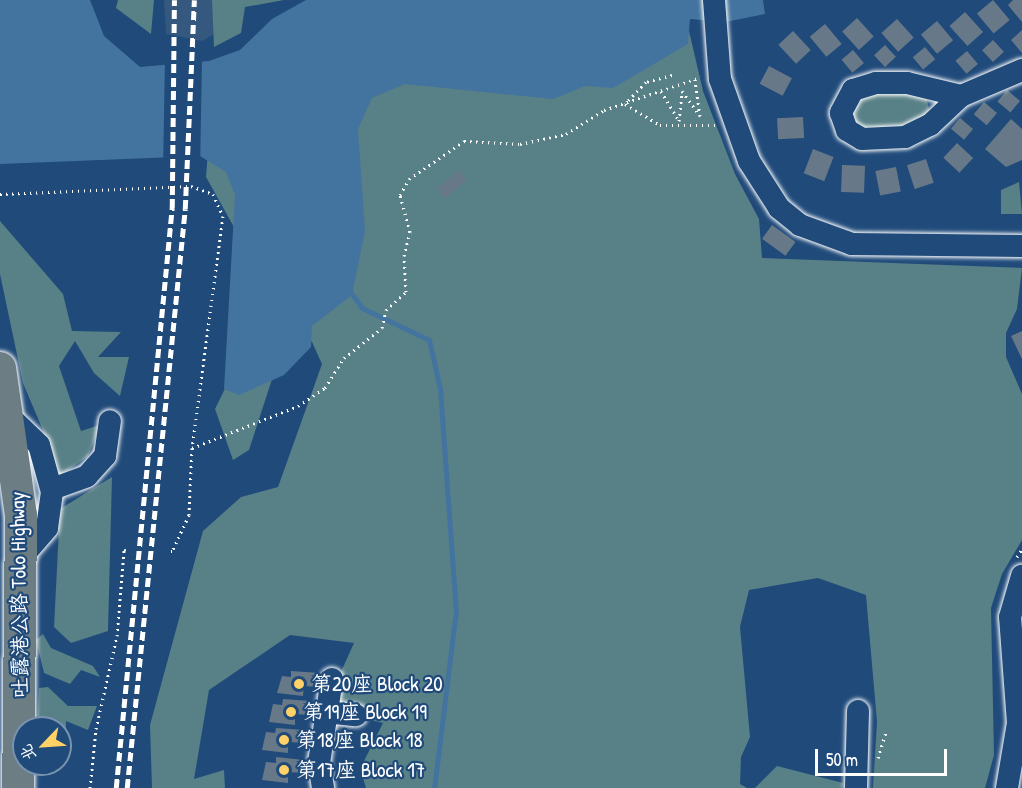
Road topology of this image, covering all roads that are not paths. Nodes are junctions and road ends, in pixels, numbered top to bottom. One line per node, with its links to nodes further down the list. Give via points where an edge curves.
1 (714, 0): 4 (street, via 713,28 720,78 749,161 773,201 801,225 852,244)
2 (1022, 70): 3 (street)
3 (961, 96): 3 (street, via 930,125 891,140 854,136 841,113 853,90 876,83 907,83)
4 (1022, 246)
5 (0, 368): 6 (highway, 吐露港公路 Tolo Highway)
6 (10, 417): 8 (street, via 39,445); 9 (highway, 吐露港公路 Tolo Highway)
7 (110, 421): 8 (street, via 105,456 87,476)
8 (52, 489): 9 (street, via 48,528)
9 (21, 558): 15 (highway, 吐露港公路 Tolo Highway)
10 (1022, 576): 18 (street, via 1011,617 1018,723)
11 (332, 679): 13 (street)
12 (858, 711): 17 (street)
13 (325, 712): 14 (street); 16 (street, via 319,763)
14 (356, 715)
15 (18, 788)
16 (323, 788)
17 (856, 788)
18 (1007, 788)

